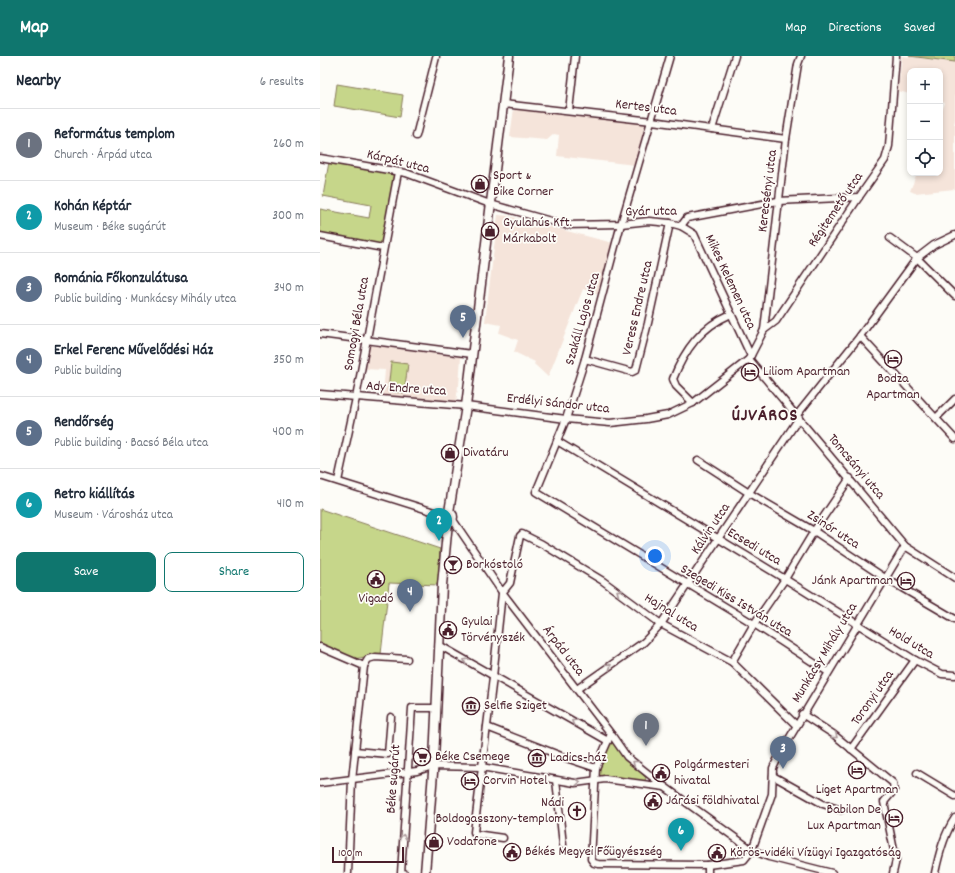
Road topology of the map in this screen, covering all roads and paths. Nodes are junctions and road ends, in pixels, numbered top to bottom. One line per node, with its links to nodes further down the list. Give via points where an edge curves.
1 (428, 56): 8 (street)
2 (509, 56): 9 (street)
3 (575, 56): 10 (street)
4 (670, 56): 11 (street, Szakáll Lajos utca)
5 (735, 56): 12 (street)
6 (801, 56): 14 (street, Kerecsényi utca)
7 (896, 56): 17 (street, Régitemető utca, via 889,146 885,160)
8 (437, 57): 13 (street)
9 (503, 104): 10 (street, Kertes utca); 19 (street)
10 (569, 111): 11 (street, Kertes utca)
11 (652, 121): 12 (street, Kertes utca); 21 (street, Szakáll Lajos utca)
12 (712, 129): 14 (street, Kertes utca)
13 (416, 136)
14 (786, 139): 18 (street, Kerecsényi utca)
15 (320, 158): 16 (street, Kárpát utca)
16 (398, 172): 19 (street, Kárpát utca); 26 (street, Somogyi Béla utca)
17 (858, 197): 18 (street, Gyár utca); 30 (street, Régitemető utca, via 776,321)
18 (778, 201): 22 (street, Gyár utca, via 687,218); 30 (street, Kerecsényi utca)
19 (490, 204): 21 (street, Gyár utca, via 565,225); 34 (street)
20 (670, 223): 21 (street, Gyár utca, via 649,221); 22 (street, Gyár utca); 36 (street, Veress Endre utca, via 636,370 632,372)
21 (621, 224): 36 (street, Szakáll Lajos utca)
22 (681, 226): 29 (street, Mikes Kelemen utca, via 694,234)
23 (955, 235): 27 (street, Kálvin utca, via 934,245)
24 (320, 236): 26 (street)
25 (890, 238): 27 (street)
26 (383, 248): 33 (street, Somogyi Béla utca)
27 (917, 258): 28 (street); 32 (street, Kálvin utca)
28 (955, 296)
29 (731, 314): 35 (street, Mikes Kelemen utca); 40 (street, via 710,325 692,342 678,365 673,379 676,386)
30 (764, 330): 35 (street, Régitemető utca)
31 (320, 334): 33 (street)
32 (860, 336): 42 (street, Kálvin utca); 43 (street)
33 (366, 340): 34 (street); 38 (street, Somogyi Béla utca)
34 (472, 354): 41 (street)
35 (750, 357): 40 (street, Erdélyi Sándor utca); 42 (street, Tomcsányi utca)
36 (585, 359): 44 (street, Szakáll Lajos utca)
37 (320, 394): 38 (street, Ady Endre utca)
38 (356, 398): 41 (street, Ady Endre utca); 50 (street, Somogyi Béla utca)
39 (955, 399): 43 (street)
40 (693, 403): 44 (street, Erdélyi Sándor utca, via 668,415 646,419 610,423)
41 (466, 406): 44 (street, Erdélyi Sándor utca); 52 (street)
42 (798, 417): 49 (street, Tomcsányi utca); 51 (street, Kálvin utca)
43 (936, 418): 45 (street)
44 (566, 419): 46 (street, Szegedi Kiss István utca)
45 (955, 439)
46 (557, 441): 54 (street, Ecsedi utca); 59 (street, Szegedi Kiss István utca, via 536,492)
47 (698, 460): 51 (street, Zsinór utca)
48 (320, 476): 50 (street)
49 (850, 478): 53 (street); 55 (street, Tomcsányi utca)
50 (338, 481): 52 (street)
51 (749, 493): 53 (street, Zsinór utca); 54 (street, Kálvin utca)
52 (449, 520): 60 (street, Árpád utca); 65 (street)
53 (814, 531): 56 (street); 57 (street, Zsinór utca)
54 (718, 539): 56 (street, Ecsedi utca); 59 (street, Kálvin utca)
55 (905, 546): 57 (street, Munkácsy Mihály utca); 58 (street, Tomcsányi utca)
56 (785, 578): 62 (street, Ecsedi utca); 64 (street)
57 (885, 578): 61 (street, Zsinór utca); 62 (street, Munkácsy Mihály utca)
58 (955, 578)
59 (687, 585): 63 (street, Kálvin utca); 64 (street, Szegedi Kiss István utca)
60 (502, 592): 63 (street, Hajnal utca, one-way to 60, via 603,581 522,534 510,583); 73 (street); 74 (street, Árpád utca)
61 (955, 619)
62 (857, 623): 68 (street, Hold utca); 71 (street, Munkácsy Mihály utca)
63 (661, 624): 69 (street, Hajnal utca); 74 (street, Kálvin utca, one-way to 63, via 644,642)
64 (754, 624): 69 (street); 71 (street, Szegedi Kiss István utca)
65 (439, 645): 73 (street, one-way to 65); 75 (street)
66 (320, 647): 70 (street)
67 (407, 659): 70 (street, via 375,657 368,659)
68 (914, 660): 72 (street, Hold utca, via 942,674); 82 (street, Toronyi utca)
69 (732, 662): 78 (street, Hajnal utca)
70 (364, 666): 83 (street)
71 (828, 672): 76 (street, Munkácsy Mihály utca)
72 (955, 675)
73 (493, 677): 79 (street); 81 (street, one-way to 73)
74 (576, 689): 80 (street, Árpád utca)
75 (436, 708): 84 (street); 87 (street, Béke sugárút, via 412,708)
76 (802, 714): 78 (street, Munkácsy Mihály utca); 82 (street, one-way to 82)
77 (391, 717): 83 (street, via 388,754)
78 (796, 725): 89 (street, Munkácsy Mihály utca, via 774,768)
79 (487, 727): 85 (street); 86 (street)
80 (611, 734): 81 (street); 90 (street, Árpád utca, one-way to 80, via 627,757)
81 (608, 741): 86 (street)
82 (852, 749): 110 (street, via 893,783 894,790 884,802 896,860)
83 (355, 751): 91 (street)
84 (433, 766): 85 (street); 87 (street); 107 (street)
85 (481, 767): 93 (street); 100 (street, via 474,832)
86 (596, 768): 92 (street)
87 (408, 772): 91 (street); 105 (street, Béke sugárút, one-way to 87)
88 (917, 773): 97 (street)
89 (773, 776): 98 (street, via 823,804); 102 (street, Munkácsy Mihály utca, via 772,794)
90 (653, 777): 95 (street); 96 (street, Árpád utca)
91 (352, 780): 94 (street); 104 (street)
92 (594, 780): 93 (street, one-way to 92); 95 (street); 103 (street, via 594,863)
93 (559, 781): 101 (street)
94 (320, 783)
95 (650, 785): 96 (street)
96 (665, 787): 102 (street, Árpád utca)
97 (955, 796)
98 (841, 810)
99 (955, 818): 111 (street, via 940,851)
100 (503, 838)
101 (563, 845)
102 (752, 850): 103 (street, via 744,860); 109 (street, Árpád utca, via 769,857)
103 (708, 865): 108 (street)
104 (348, 873)
105 (400, 873): 106 (street, Béke sugárút)
106 (404, 873)
107 (425, 873)
108 (708, 873)
109 (832, 873)
110 (893, 873)
111 (935, 873)

